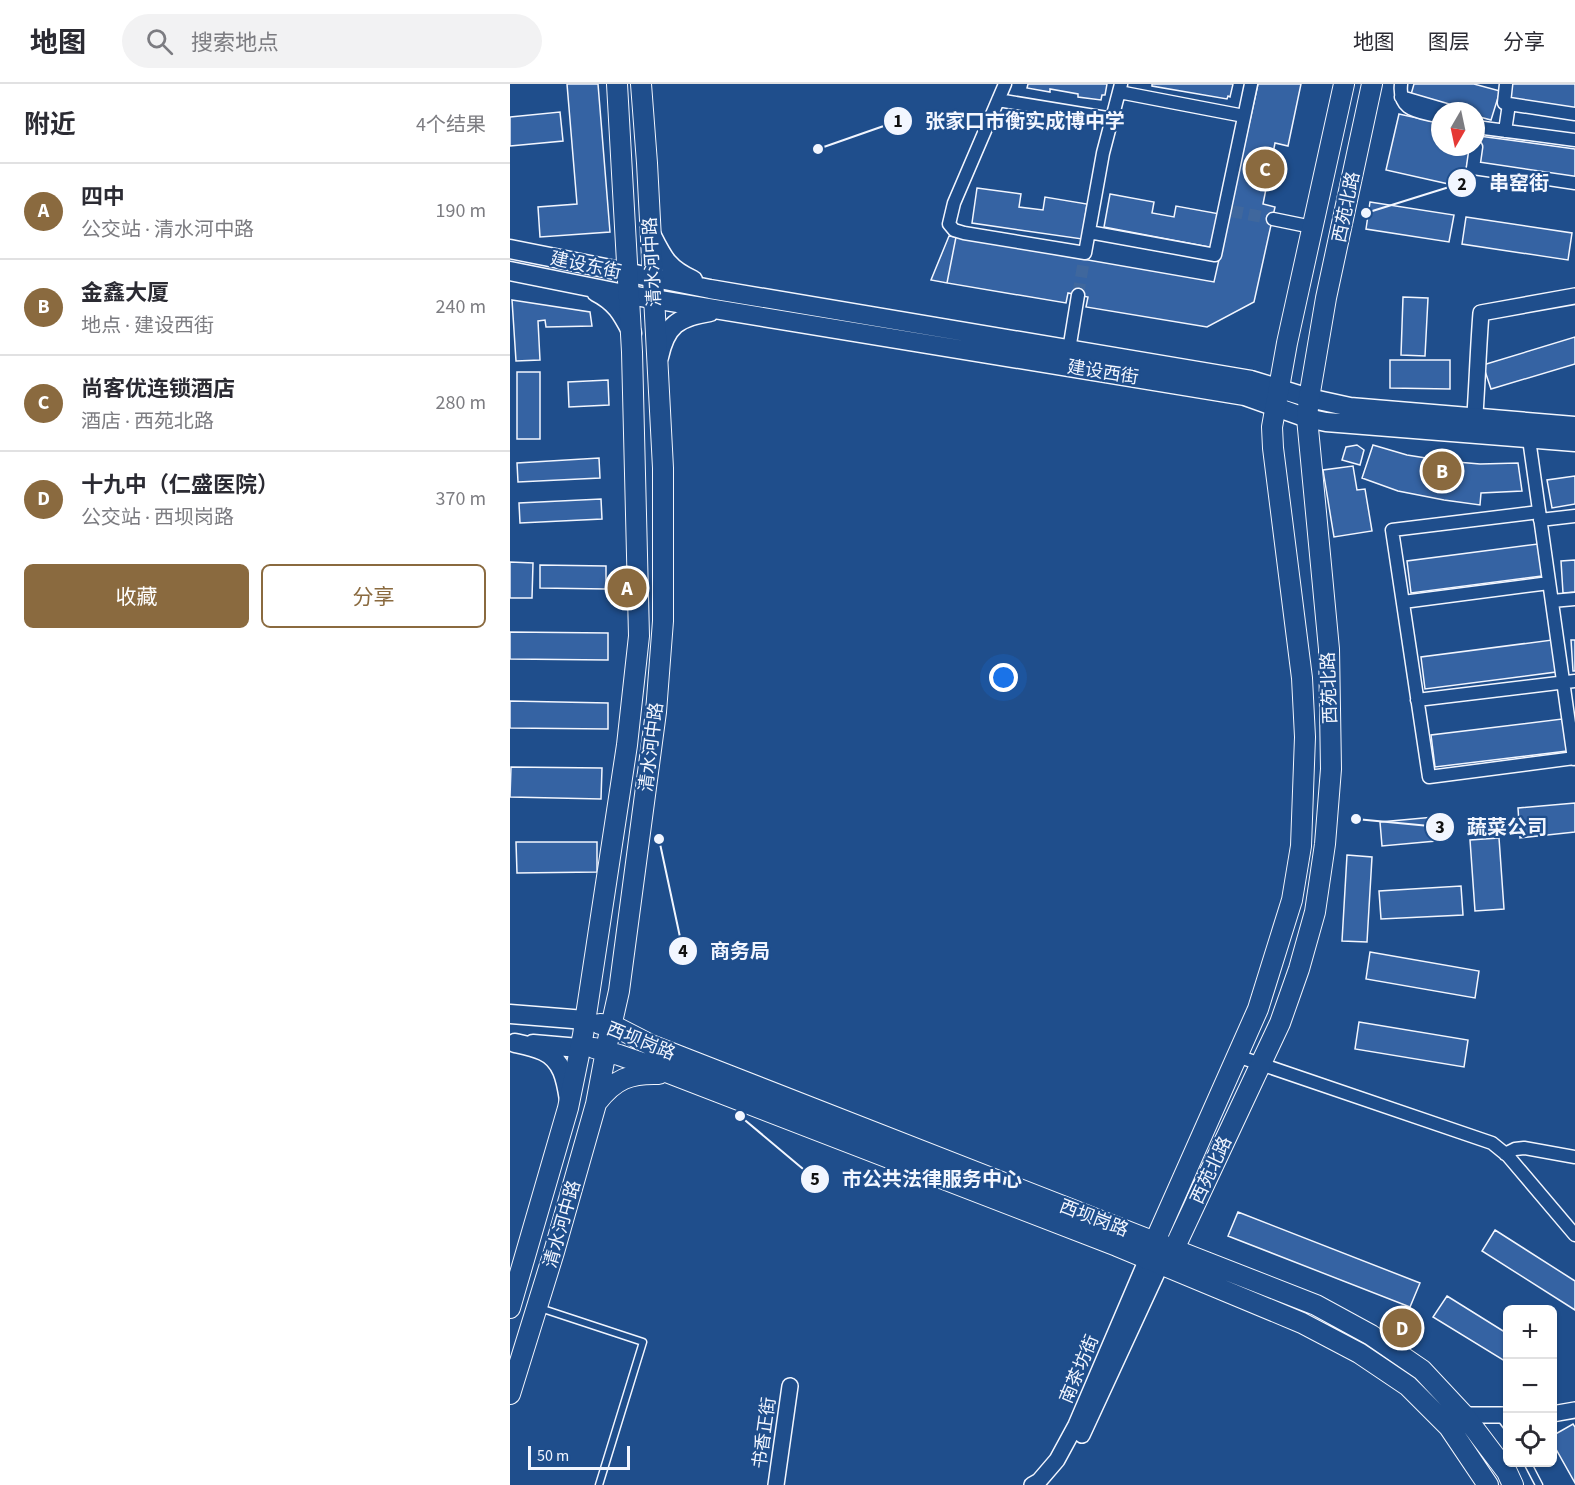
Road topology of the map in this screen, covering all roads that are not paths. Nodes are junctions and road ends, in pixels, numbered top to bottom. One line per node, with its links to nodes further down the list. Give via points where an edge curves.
1 (617, 84): 26 (main road, 清水河中路)
2 (640, 84): 27 (main road, 清水河中路)
3 (1005, 84): 11 (street)
4 (1251, 84): 16 (street)
5 (1344, 84): 24 (main road, 西苑北路)
6 (1372, 84): 44 (main road, 西苑北路, via 1326,298)
7 (1401, 84): 10 (street)
8 (1506, 84): 12 (street, via 1504,103)
9 (1120, 88): 16 (street); 17 (street)
10 (1401, 97): 13 (street); 14 (street, via 1408,108)
11 (998, 100): 17 (street); 25 (street, via 954,203 949,224 964,233 1085,256)
12 (1509, 104): 15 (street); 19 (street)
13 (1431, 106)
14 (1431, 114)
15 (1575, 114)
16 (1244, 116): 25 (street, via 1228,210 1215,255)
17 (1113, 119): 25 (street)
18 (1485, 125): 19 (street)
19 (1505, 131): 20 (street)
20 (1575, 140)
21 (1475, 156): 22 (street, via 1473,168)
22 (1575, 183)
23 (1272, 219): 24 (street)
24 (1312, 227): 43 (main road, 西苑北路)
25 (1089, 232)
26 (626, 233): 29 (main road, via 624,248 618,256 609,261); 31 (main road, 清水河中路)
27 (651, 234): 32 (main road, 清水河中路); 34 (main road, via 677,273)
28 (514, 250): 29 (main road, 建设东街)
29 (579, 263): 31 (main road, 建设东街)
30 (512, 272): 33 (main road, 建设东街)
31 (628, 273): 32 (main road, 建设东街); 35 (main road, 清水河中路)
32 (653, 278): 34 (main road, 建设西街); 38 (main road, 清水河中路)
33 (580, 285): 35 (main road, 建设东街); 40 (main road, via 613,303)
34 (710, 289): 41 (main road, 建设西街)
35 (629, 295): 38 (main road, 建设西街); 40 (main road, 清水河中路)
36 (1078, 295): 41 (street)
37 (1575, 296): 46 (street, via 1481,313)
38 (654, 299): 39 (main road, 建设西街); 42 (main road, 清水河中路)
39 (722, 310): 42 (main road, via 683,319 663,339); 43 (main road, 建设西街, via 1245,396)
40 (632, 333): 59 (main road, 清水河中路, via 639,636)
41 (1069, 350): 43 (main road, 建设西街, via 1251,380)
42 (658, 361): 60 (main road, 清水河中路, via 663,621 656,711)
43 (1277, 397): 44 (main road, 建设西街); 45 (main road, 建设西街); 66 (main road, 西苑北路, via 1273,448 1302,678 1305,737 1301,846 1279,945 1258,1009)
44 (1309, 398): 45 (main road, 西苑北路); 46 (main road, 建设西街)
45 (1307, 418): 46 (main road, 建设西街, via 1326,422); 67 (main road, 西苑北路, via 1329,649 1331,769 1315,912 1280,1023)
46 (1474, 426): 48 (main road, 建设西街)
47 (1575, 426): 48 (main road, 建设西街)
48 (1529, 431): 49 (main road, 建设西街); 51 (street)
49 (1575, 442)
50 (1575, 516): 51 (street)
51 (1540, 517): 52 (street); 55 (street, via 1392,530)
52 (1549, 583): 54 (street); 55 (street)
53 (1575, 599): 54 (street)
54 (1552, 601): 56 (street)
55 (1403, 602): 57 (street)
56 (1569, 681): 57 (street); 58 (street)
57 (1418, 700): 58 (street, via 1429,777)
58 (1574, 759)
59 (591, 986): 62 (main road, via 584,1001); 63 (main road, 清水河中路)
60 (619, 991): 63 (main road, 清水河中路); 65 (main road, via 622,1015)
61 (512, 1015): 62 (main road)
62 (554, 1018): 63 (main road)
63 (596, 1036): 64 (main road); 65 (main road, 西坝岗路); 68 (main road, 西坝岗路); 69 (main road, 清水河中路); 70 (main road, 清水河中路)
64 (512, 1042): 69 (main road, via 543,1051 555,1059 563,1072)
65 (651, 1045): 75 (main road, 西坝岗路)
66 (1237, 1056): 67 (street); 75 (main road, 西苑北路)
67 (1261, 1064): 71 (street, via 1492,1143); 74 (main road, 西苑北路)
68 (671, 1074): 70 (main road, via 624,1078); 75 (main road, 西坝岗路)
69 (569, 1100): 77 (main road, 清水河中路)
70 (596, 1104): 76 (main road, 清水河中路)
71 (1505, 1154): 72 (street, via 1524,1148); 73 (street)
72 (1575, 1157)
73 (1575, 1235)
74 (1174, 1249): 75 (main road, 西苑北路); 83 (main road, 西坝岗路, via 1316,1305 1371,1335 1422,1370)
75 (1154, 1255): 83 (main road, 西坝岗路, via 1359,1353); 87 (street, 南茶坊街, via 1076,1425 1057,1460); 88 (street, 南茶坊街, via 1085,1431)
76 (537, 1307): 79 (main road, 清水河中路); 85 (lane, via 642,1342)
77 (510, 1308)
78 (790, 1386): 86 (street, 书香正街)
79 (510, 1394)
80 (1575, 1410): 81 (street)
81 (1557, 1413)
82 (1503, 1414): 83 (street)
83 (1457, 1421): 89 (main road, 西坝岗路); 90 (main road, 西坝岗路, via 1507,1472)
84 (1530, 1467): 91 (lane)
85 (599, 1485)
86 (776, 1485)
87 (1032, 1485)
88 (1048, 1485)
89 (1488, 1485)
90 (1513, 1485)
91 (1539, 1485)

